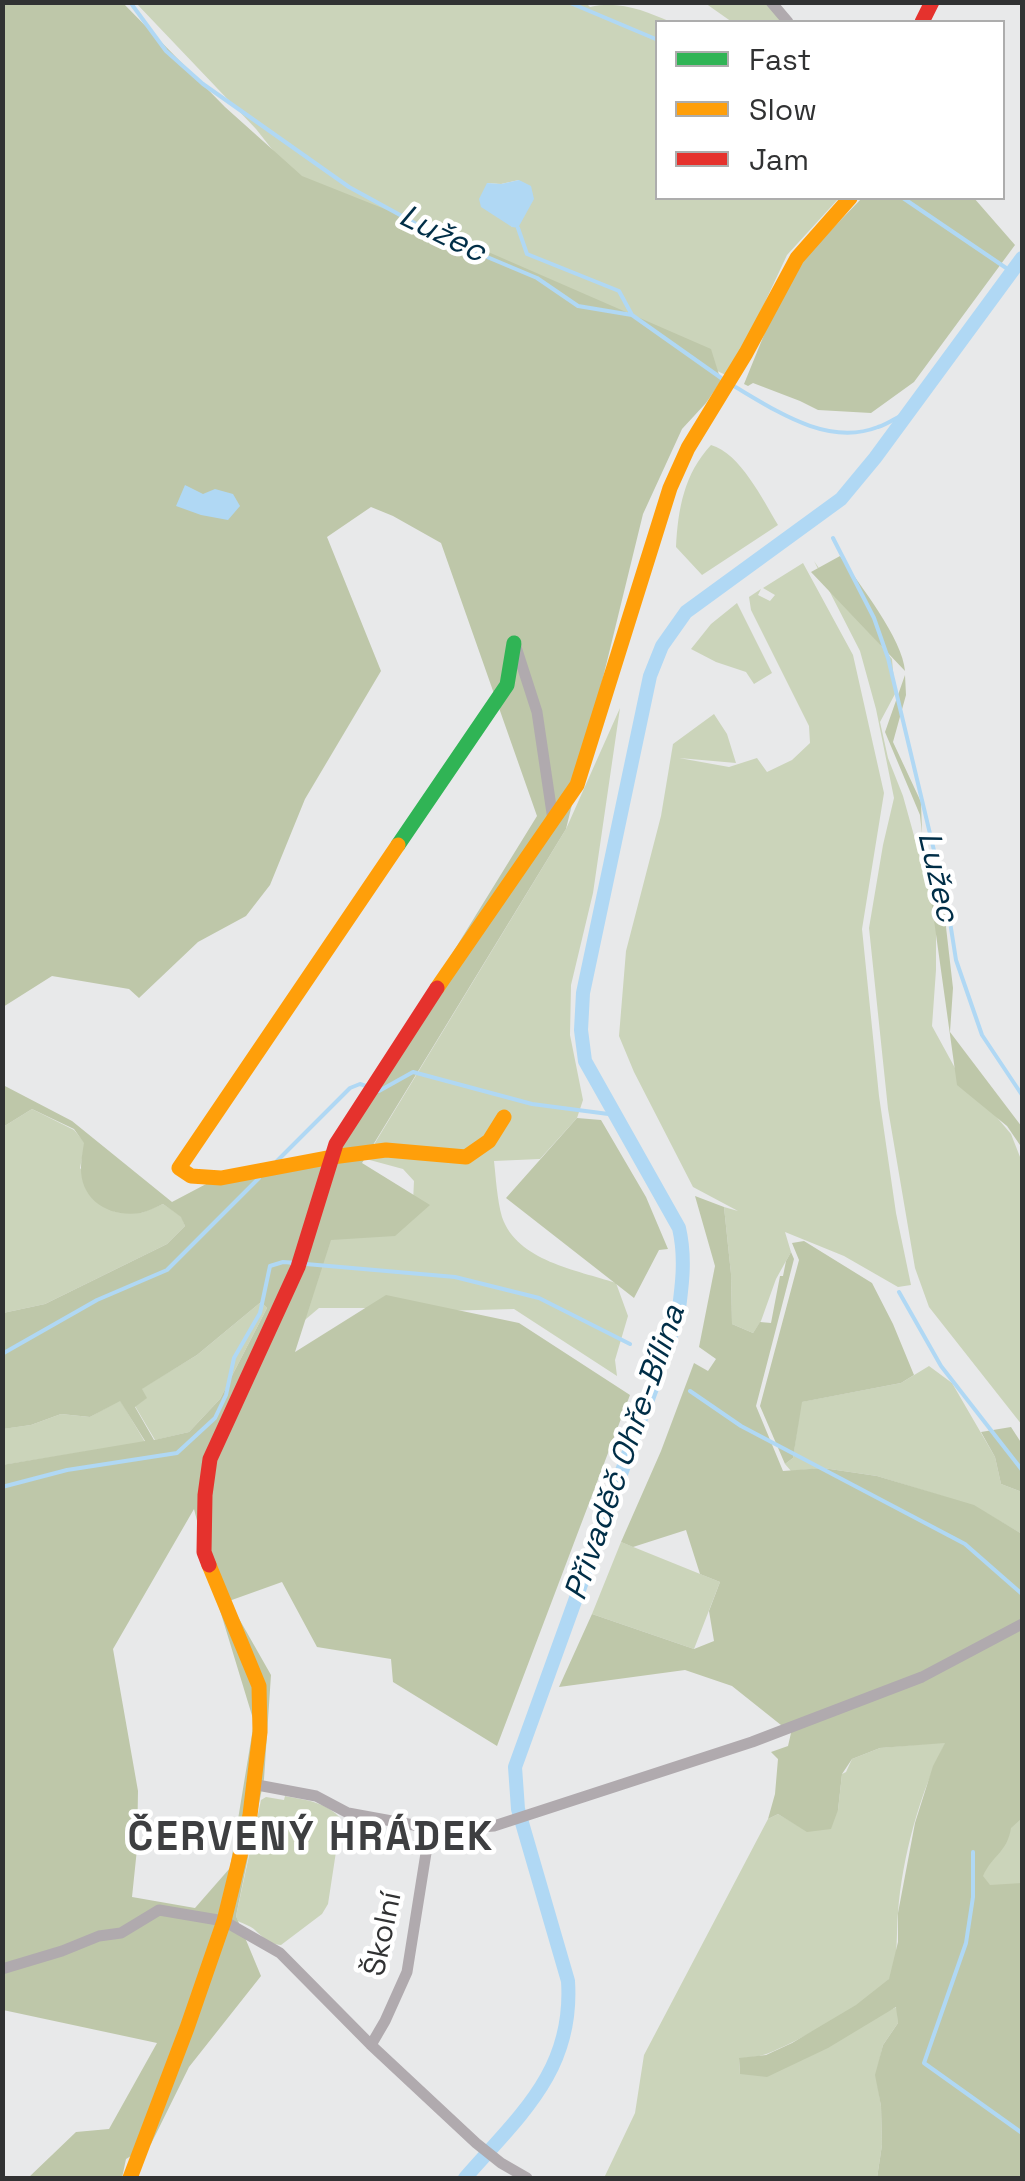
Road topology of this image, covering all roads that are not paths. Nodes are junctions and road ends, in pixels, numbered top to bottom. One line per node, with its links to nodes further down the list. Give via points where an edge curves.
1 (848, 200): 3 (street, via 797,258 688,448 577,785)
2 (514, 643): 3 (street, via 537,712); 5 (street, via 506,685 179,1168 221,1178)
3 (553, 820): 5 (street, via 414,1022)
4 (504, 1117): 5 (street, via 489,1141 466,1157 386,1150)
5 (332, 1157): 7 (street, via 298,1267 210,1459 205,1495 204,1552 259,1686)
6 (1022, 1624): 8 (street, via 922,1677 752,1742 504,1824)
7 (252, 1784): 8 (street, via 316,1796 348,1813); 9 (street)
8 (430, 1828): 11 (street, Školní, via 407,1972)
9 (224, 1922): 10 (street, via 158,1910 121,1933); 11 (street, via 280,1953); 12 (street)
10 (2, 1969)
11 (371, 2044): 13 (street, via 476,2144)
12 (130, 2178)
13 (527, 2178)

